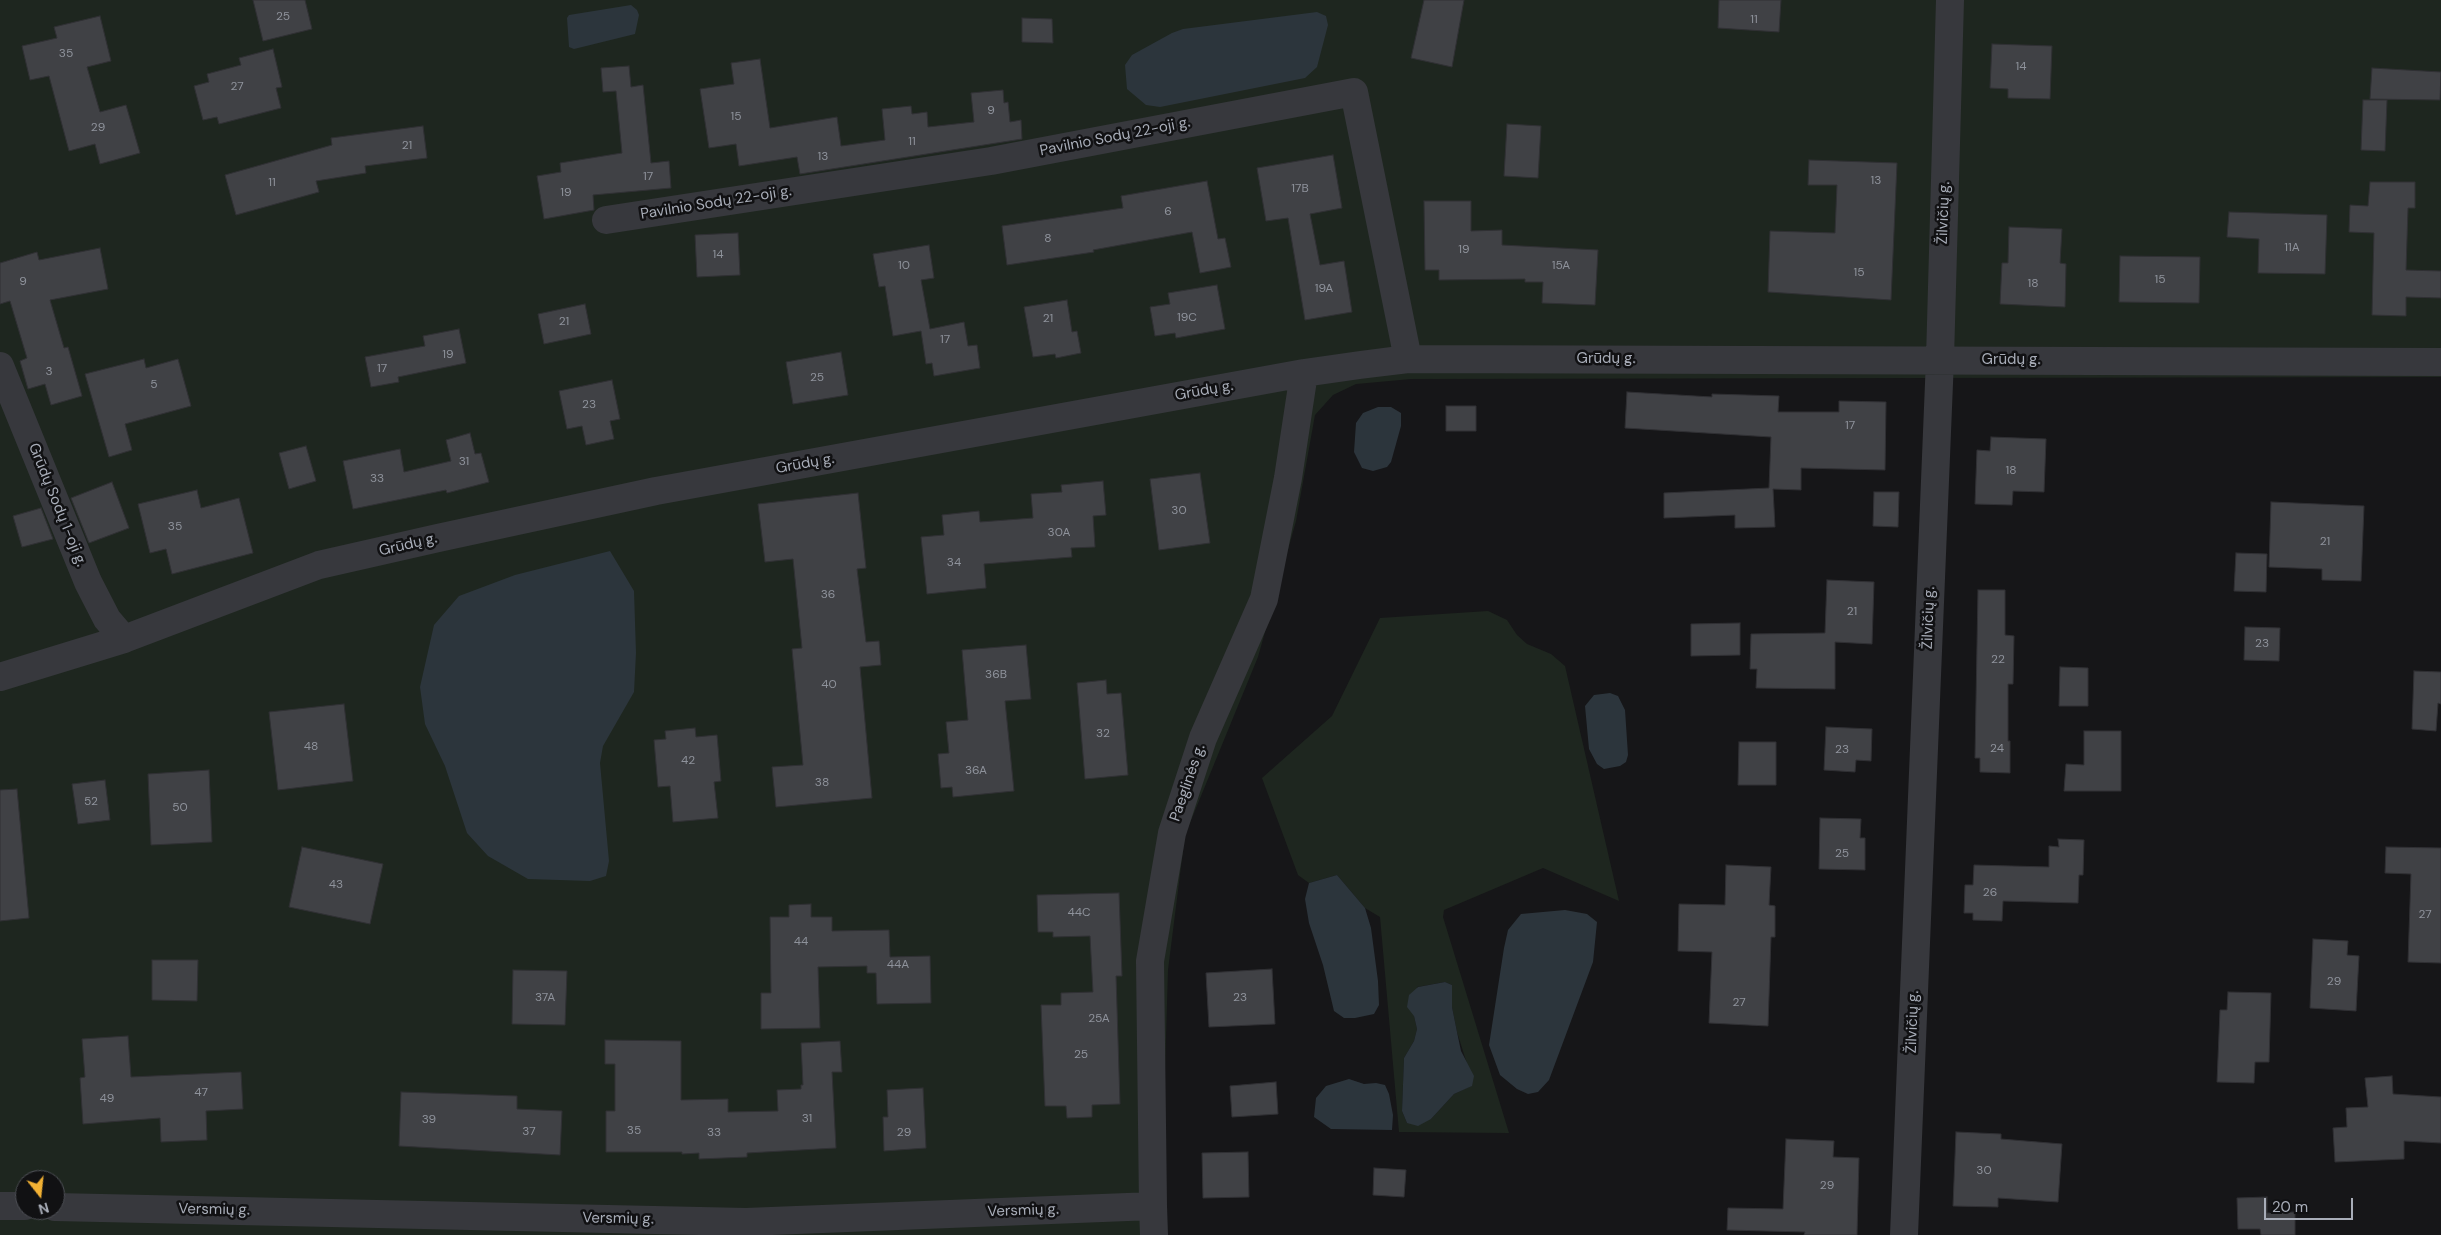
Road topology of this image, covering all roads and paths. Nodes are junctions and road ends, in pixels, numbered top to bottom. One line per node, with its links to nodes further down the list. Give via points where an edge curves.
1 (1950, 0): 4 (street, Žilvičių g.)
2 (606, 220): 3 (street, Pavilnio Sodų 22-oji g., via 991,161 1354,92)
3 (1408, 359): 4 (street, Grūdų g.); 7 (street, Grūdų g.)
4 (1940, 359): 5 (street, Grūdų g.); 15 (street, Žilvičių g.)
5 (2441, 362)
6 (0, 366): 8 (street, Grūdų Sodų 1-oji g., via 88,582 107,619)
7 (1304, 373): 8 (street, Grūdų g., via 656,491 438,538 319,565); 12 (street, Paeglinės g., via 1288,478 1264,599 1203,738 1172,833 1150,961)
8 (124, 639): 9 (street, Grūdų g.)
9 (0, 677)
10 (0, 1206): 11 (street)
11 (15, 1206)
12 (1153, 1206): 13 (street, Versmių g., via 746,1222); 14 (street)
13 (65, 1207)
14 (1154, 1235)
15 (1904, 1235)

